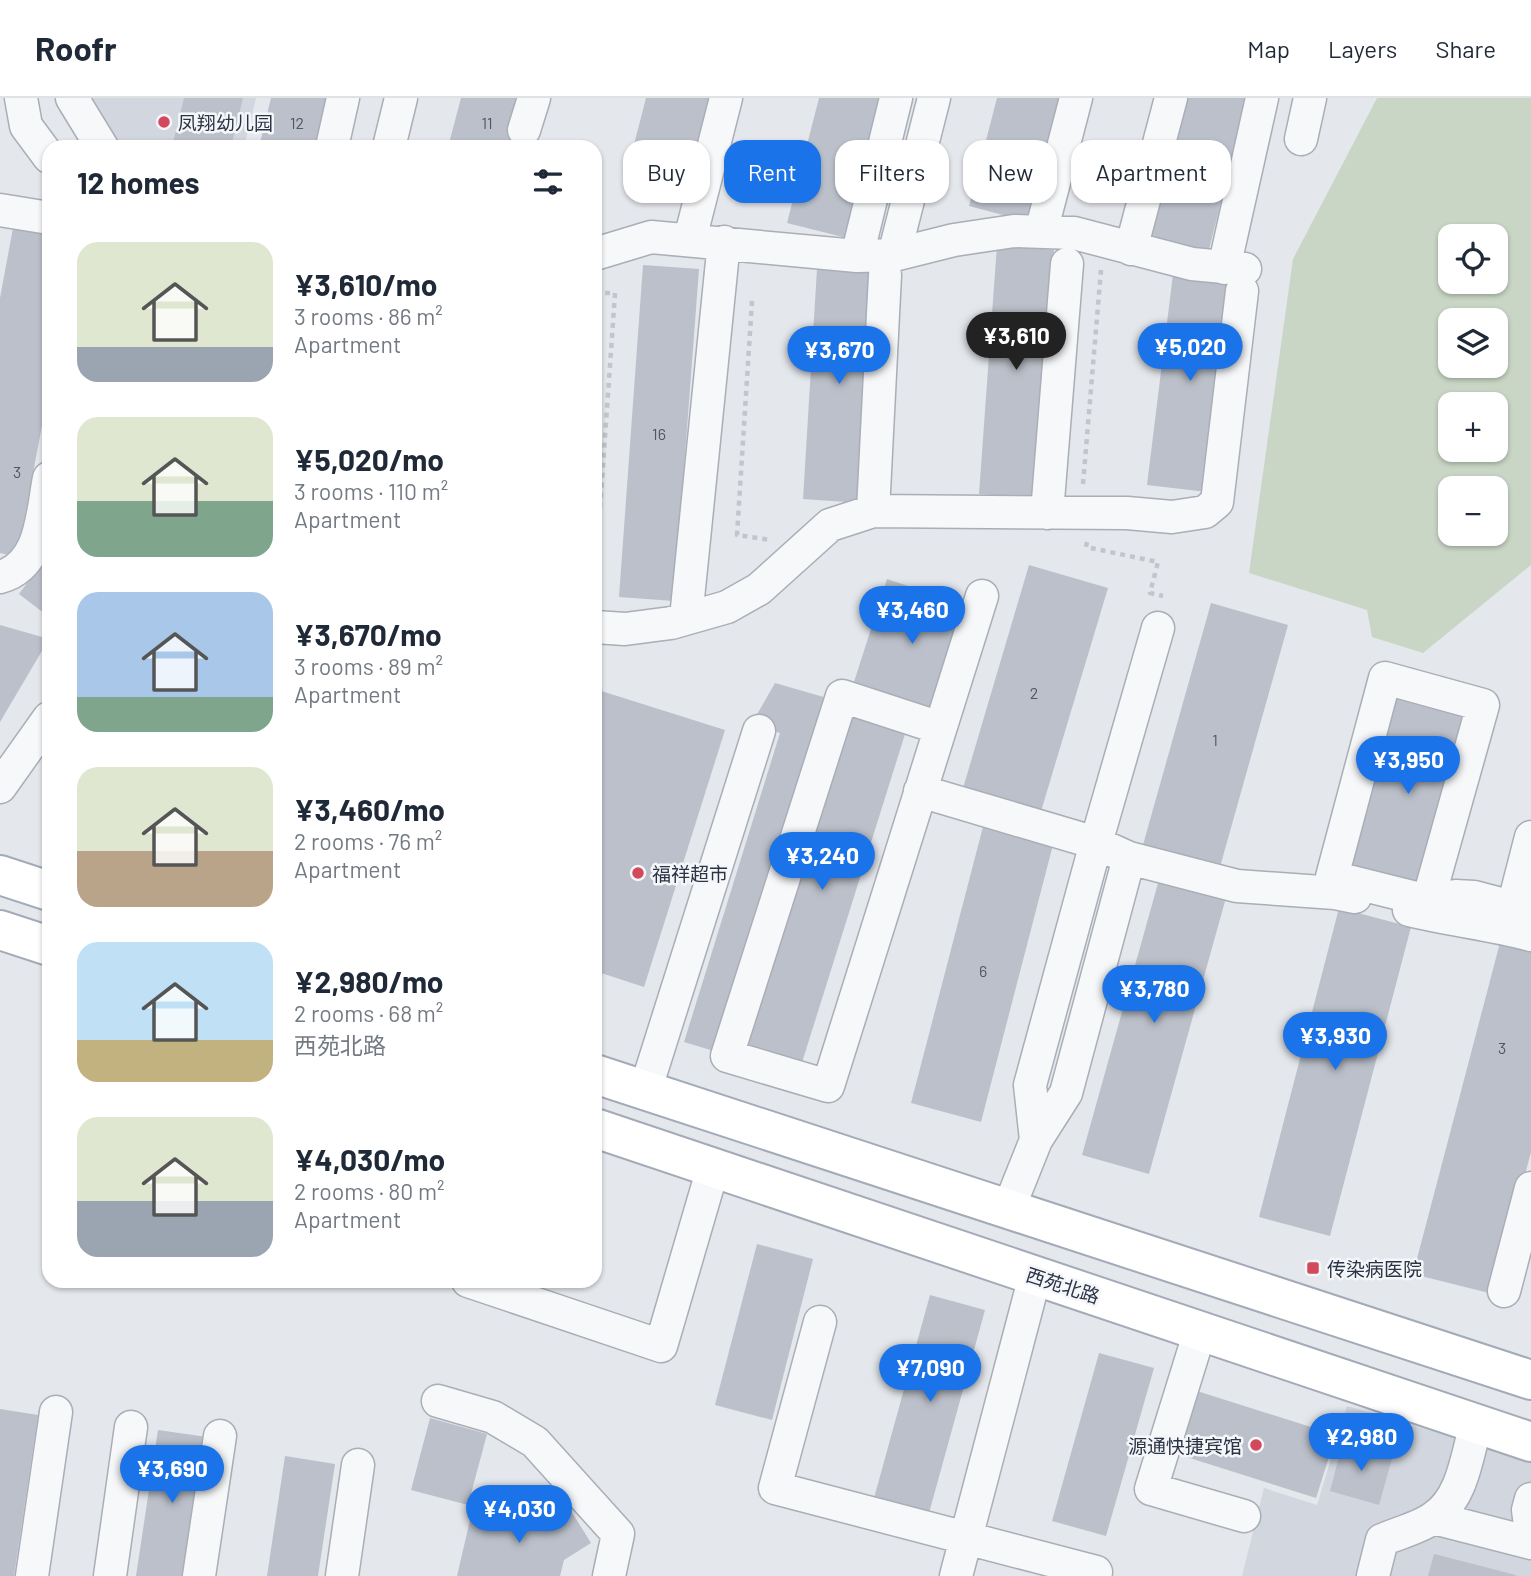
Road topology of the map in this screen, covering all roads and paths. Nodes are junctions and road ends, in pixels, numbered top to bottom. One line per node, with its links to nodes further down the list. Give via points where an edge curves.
1 (21, 98): 18 (street, via 26,125)
2 (72, 98): 15 (street)
3 (343, 98): 16 (street)
4 (401, 98): 17 (street)
5 (534, 98): 13 (street)
6 (726, 98): 22 (street)
7 (896, 98): 27 (street)
8 (934, 98): 29 (street)
9 (1076, 98): 21 (street)
10 (1171, 98): 25 (street)
11 (1262, 98): 30 (street)
12 (1310, 98): 14 (street)
13 (524, 130)
14 (1301, 139)
15 (98, 140)
16 (334, 140)
17 (391, 140)
18 (42, 147)
19 (0, 210): 20 (street)
20 (42, 217)
21 (1041, 232): 25 (street, via 1074,233); 29 (street, via 954,240)
22 (690, 239): 23 (street); 26 (street, via 651,237)
23 (724, 243): 24 (street); 42 (street)
24 (755, 247): 27 (street); 39 (path, via 737,535)
25 (1131, 249): 30 (street)
26 (602, 252)
27 (857, 256): 29 (street)
28 (1067, 264): 36 (street)
29 (889, 265): 35 (street)
30 (1237, 276): 37 (street, via 1217,502 1205,512 1172,517)
31 (602, 293): 33 (path, via 615,293)
32 (1099, 295): 34 (path)
33 (602, 481)
34 (1084, 482)
35 (873, 512): 36 (street); 42 (street, via 830,525 759,589 727,607)
36 (1048, 513): 37 (street)
37 (1094, 513): 44 (path, via 1086,547 1158,562 1150,593 1166,597)
38 (42, 533): 40 (street, via 27,561 12,574)
39 (768, 538)
40 (0, 577)
41 (982, 596): 46 (street)
42 (686, 618): 43 (street, via 625,629)
43 (602, 627)
44 (1158, 628): 51 (street)
45 (42, 728): 48 (street)
46 (940, 728): 49 (street); 49 (street, via 842,696 727,1056 828,1086)
47 (759, 731): 61 (street)
48 (0, 788)
49 (920, 791): 51 (street)
50 (1531, 837): 56 (street)
51 (1096, 843): 52 (street); 63 (street, via 1030,1084)
52 (1129, 859): 58 (street, via 1237,886 1335,892); 63 (street, via 1066,1093)
53 (0, 875): 54 (main road)
54 (42, 889)
55 (1429, 901): 55 (street, via 1332,877 1385,678 1483,705); 56 (street, via 1474,897)
56 (1522, 910)
57 (0, 930): 59 (main road)
58 (1531, 935)
59 (42, 944)
60 (602, 1076): 61 (main road)
61 (645, 1091): 66 (main road)
62 (602, 1130): 64 (main road, 西苑北路)
63 (1036, 1140): 66 (street)
64 (713, 1168): 67 (main road, 西苑北路); 68 (street, via 661,1346)
65 (1531, 1188): 69 (street)
66 (1008, 1210): 72 (main road)
67 (1035, 1276): 71 (main road, 西苑北路); 84 (street)
68 (489, 1288)
69 (1504, 1291)
70 (820, 1322): 84 (street, via 775,1488)
71 (1200, 1331): 75 (main road, 西苑北路); 81 (street, via 1151,1489)
72 (1531, 1380)
73 (438, 1401): 91 (street, via 493,1418 535,1442 618,1534)
74 (56, 1412): 87 (street)
75 (1476, 1424): 78 (main road, 西苑北路); 82 (street, via 1458,1489)
76 (131, 1427): 88 (street)
77 (220, 1436): 89 (street)
78 (1531, 1442)
79 (359, 1465): 90 (street)
80 (1531, 1499): 83 (street)
81 (1244, 1516)
82 (1434, 1518): 85 (street); 93 (street, via 1382,1540)
83 (1531, 1532)
84 (966, 1538): 86 (street); 92 (street)
85 (1531, 1543)
86 (1096, 1572)
87 (32, 1576)
88 (110, 1576)
89 (199, 1576)
90 (342, 1576)
91 (609, 1576)
92 (956, 1576)
93 (1373, 1576)

